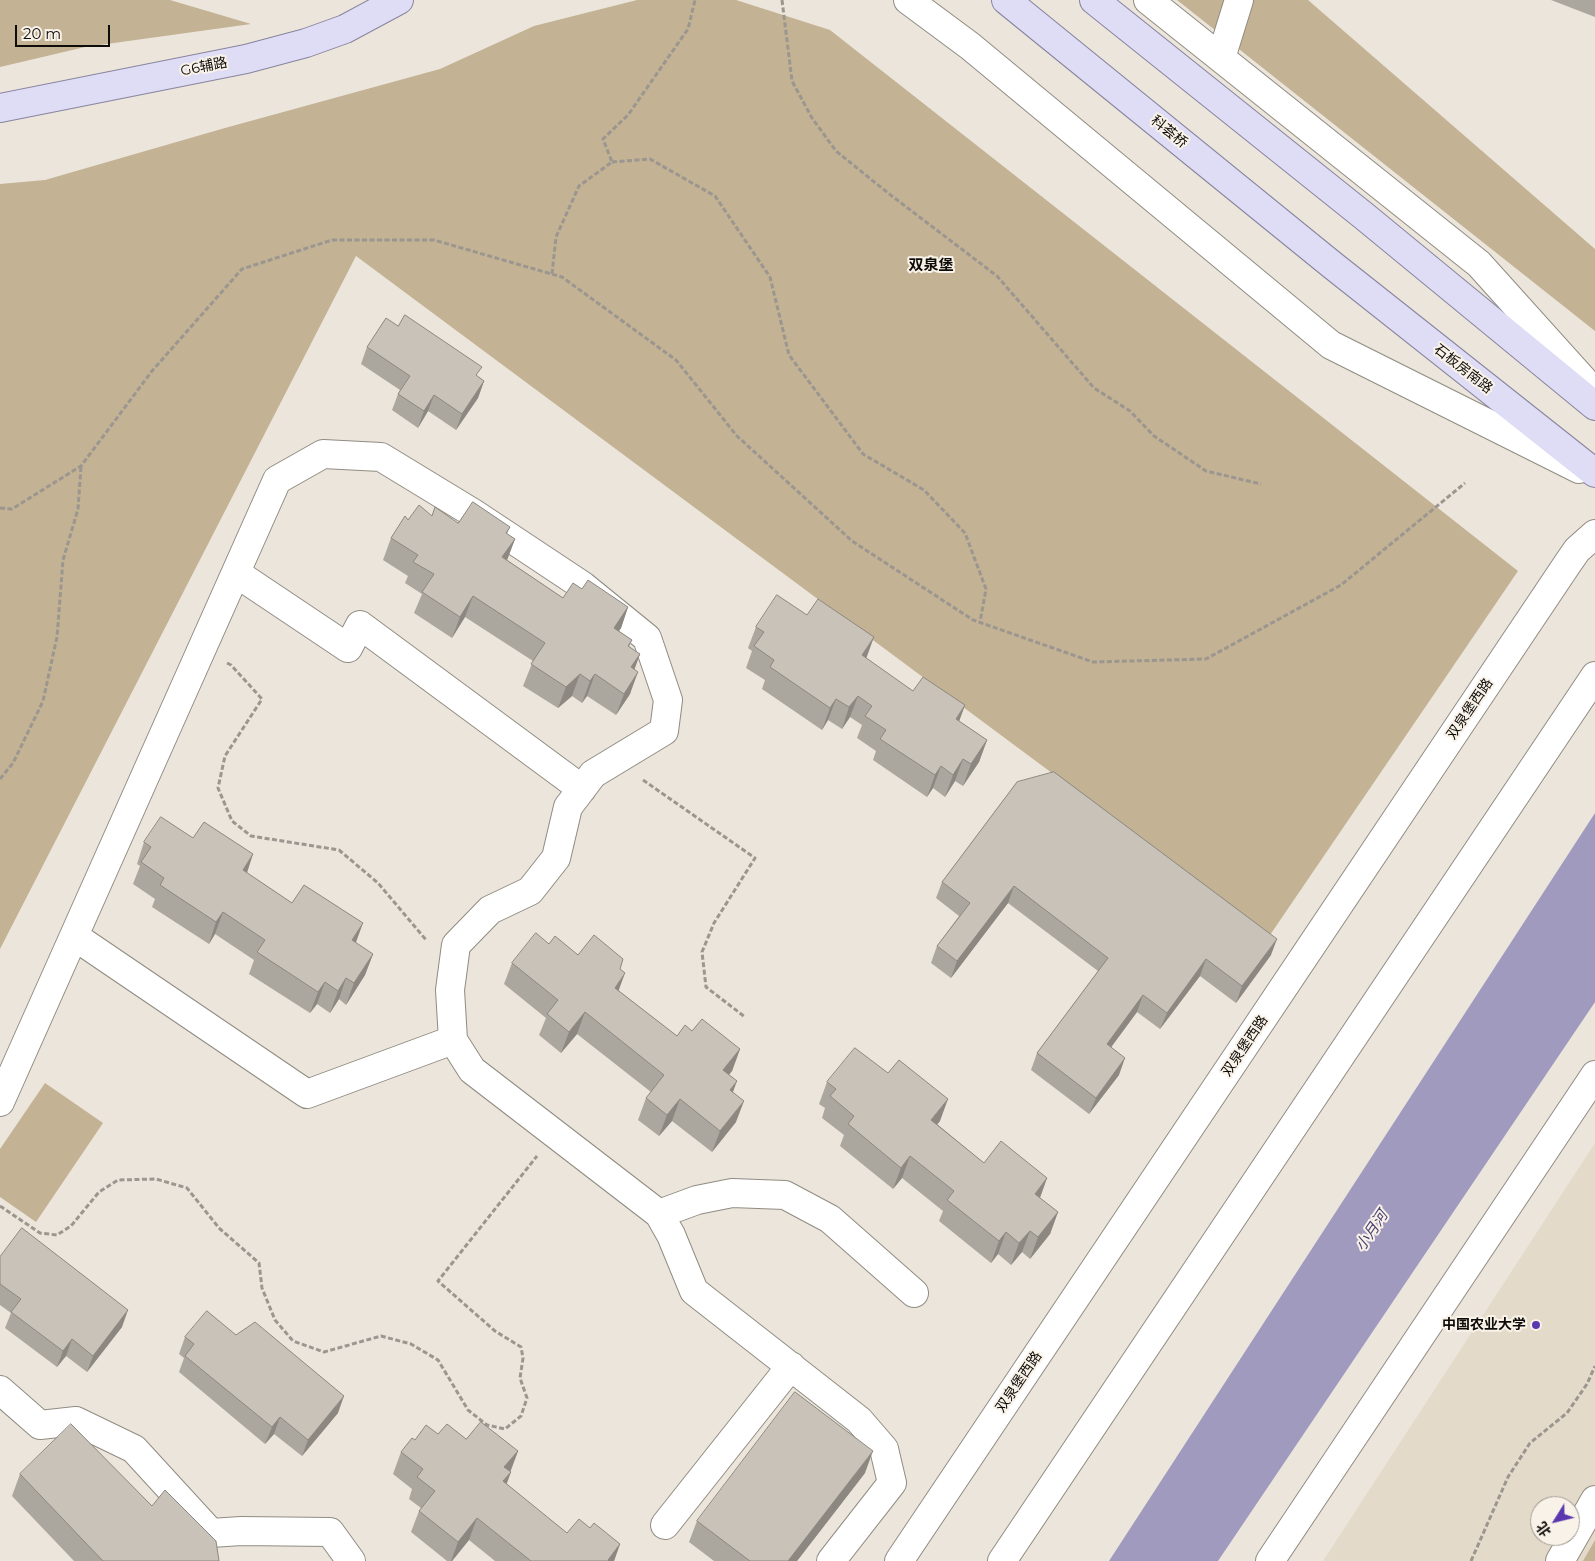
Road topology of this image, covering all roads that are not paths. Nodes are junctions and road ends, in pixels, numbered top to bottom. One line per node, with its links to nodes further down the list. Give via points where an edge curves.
1 (399, 0): 8 (main road, G6辅路, via 345,29 306,43 246,59)
2 (908, 0): 12 (street, via 970,46 1331,344)
3 (1006, 0): 9 (main road, 科荟桥)
4 (1094, 0): 11 (main road)
5 (1148, 0): 7 (street)
6 (1239, 0): 7 (street)
7 (1221, 58): 10 (street, via 1479,264)
8 (0, 108)
9 (1331, 264): 12 (main road, 石板房南路)
10 (1595, 393)
11 (1595, 406)
12 (1595, 475)
13 (1595, 534): 29 (street, 双泉堡西路, via 1568,563)
14 (236, 573): 16 (street, via 348,648 360,625); 16 (street, via 277,480 323,454 381,457 474,513 583,586 647,638 668,700 664,731 593,774); 17 (street)
15 (1595, 676): 30 (street)
16 (582, 789): 18 (street, via 568,807 556,858 530,891 490,910 456,945 450,990)
17 (74, 936): 18 (street, via 307,1094); 20 (street)
18 (453, 1040): 21 (street, via 472,1070)
19 (1595, 1076): 31 (street)
20 (0, 1102)
21 (659, 1214): 22 (street, via 697,1200 732,1193 785,1195 830,1219); 23 (street, via 694,1291)
22 (914, 1293)
23 (791, 1366): 26 (street); 28 (street, via 859,1420 884,1449 892,1483)
24 (0, 1390): 27 (street, via 40,1425 76,1420 134,1449 211,1533 330,1532)
25 (1595, 1500): 32 (street)
26 (665, 1525)
27 (351, 1561)
28 (831, 1561)
29 (898, 1561)
30 (1002, 1561)
31 (1270, 1561)
32 (1560, 1561)

